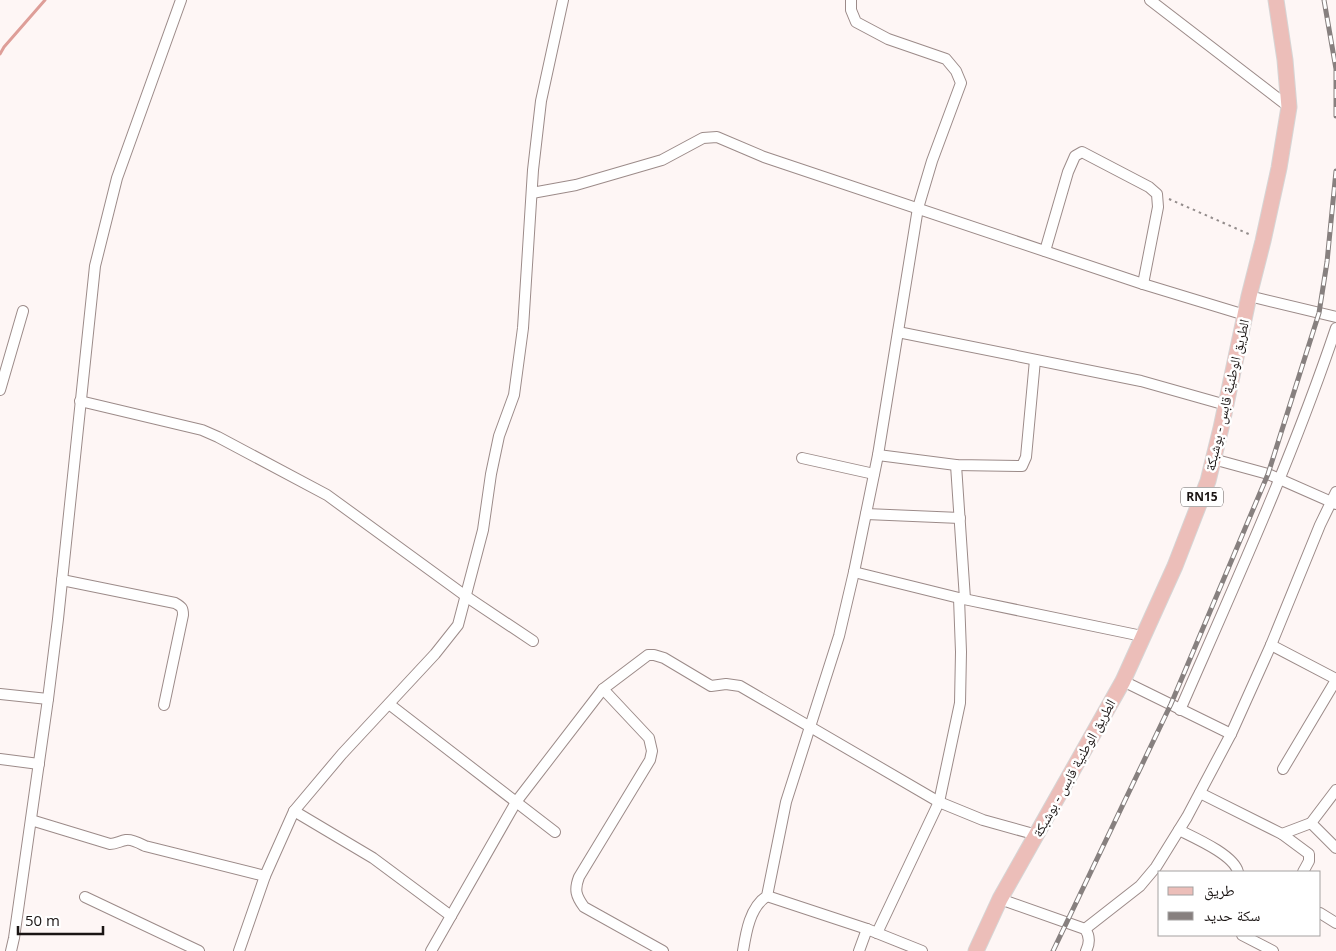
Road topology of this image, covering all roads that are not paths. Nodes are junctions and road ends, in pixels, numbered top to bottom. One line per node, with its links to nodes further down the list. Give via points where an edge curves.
1 (181, 0): 19 (street, via 115,187 95,266)
2 (563, 0): 7 (street, via 541,101)
3 (851, 0): 8 (street, via 856,22 888,39 946,58 961,83)
4 (1150, 0): 6 (street)
5 (1276, 0): 6 (main road, الطريق الوطنية قابس - بوشبكة / RN15)
6 (1289, 107): 11 (main road, الطريق الوطنية قابس - بوشبكة / RN15, via 1279,168)
7 (532, 193): 8 (street, via 576,185 662,160 703,138 717,136 764,157); 32 (street, via 523,328 514,394 499,436 484,530)
8 (918, 208): 9 (street); 16 (street)
9 (1045, 251): 10 (street); 10 (street, via 1068,172 1078,153 1082,152 1157,194 1158,207)
10 (1143, 284): 13 (street)
11 (1249, 296): 13 (main road, الطريق الوطنية قابس - بوشبكة / RN15); 14 (street)
12 (23, 311): 18 (street)
13 (1245, 315): 20 (main road, الطريق الوطنية قابس - بوشبكة / RN15)
14 (1336, 317)
15 (1336, 328): 26 (street)
16 (898, 332): 17 (street); 21 (street)
17 (1035, 360): 20 (street, via 1141,381); 24 (street, via 1026,457 1022,466)
18 (0, 390)
19 (80, 401): 31 (street); 32 (street, via 218,436 327,495)
20 (1226, 404): 23 (main road, الطريق الوطنية قابس - بوشبكة / RN15)
21 (878, 455): 24 (street); 25 (street)
22 (802, 458): 25 (street)
23 (1213, 459): 26 (street); 34 (main road, الطريق الوطنية قابس - بوشبكة / RN15, via 1208,481 1178,558)
24 (956, 465): 29 (street)
25 (874, 474): 28 (street)
26 (1280, 479): 27 (street); 44 (street)
27 (1335, 499): 36 (street, via 1320,525)
28 (866, 514): 29 (street); 30 (street)
29 (960, 518): 33 (street)
30 (854, 572): 33 (street); 45 (street, via 839,636)
31 (62, 580): 41 (street); 43 (street, via 182,607)
32 (467, 597): 35 (street); 42 (street, via 458,625)
33 (962, 599): 34 (street); 53 (street, via 960,703)
34 (1142, 636): 38 (main road, الطريق الوطنية قابس - بوشبكة / RN15)
35 (533, 641)
36 (1271, 645): 37 (street); 46 (street)
37 (1336, 679): 49 (street)
38 (1123, 681): 44 (street); 60 (main road, الطريق الوطنية قابس - بوشبكة / RN15)
39 (603, 689): 45 (street, via 642,659 654,655 711,686 740,686); 52 (street); 81 (street, via 649,738 652,751 650,760 575,888 584,907)
40 (0, 694): 41 (street)
41 (48, 699): 48 (street)
42 (389, 704): 52 (street); 54 (street)
43 (164, 705)
44 (1180, 710): 46 (street)
45 (811, 728): 53 (street); 65 (street, via 786,802)
46 (1231, 734): 51 (street)
47 (0, 760): 48 (street)
48 (39, 764): 55 (street)
49 (1283, 769)
50 (1336, 790): 56 (street)
51 (1200, 793): 57 (street); 59 (street)
52 (516, 802): 58 (street); 69 (street)
53 (939, 802): 60 (street, via 983,820); 73 (street)
54 (294, 811): 64 (street); 69 (street, via 373,858)
55 (31, 820): 64 (street, via 110,844 132,840); 77 (street)
56 (1311, 823): 59 (street); 61 (street)
57 (1179, 830): 62 (street, via 1220,852); 71 (street, via 1140,886)
58 (555, 832)
59 (1282, 834): 63 (street, via 1309,854)
60 (1037, 835): 67 (main road, الطريق الوطنية قابس - بوشبكة / RN15)
61 (1336, 848)
62 (1238, 871)
63 (1304, 871)
64 (265, 876): 79 (street)
65 (767, 896): 72 (street); 82 (street, via 754,908)
66 (85, 897): 78 (street)
67 (1000, 899): 71 (street); 85 (main road, الطريق الوطنية قابس - بوشبكة / RN15)
68 (1321, 914): 70 (street)
69 (451, 916): 80 (street)
70 (1336, 923)
71 (1085, 928): 86 (street, via 1089,934)
72 (867, 929): 73 (street); 83 (street)
73 (877, 933): 84 (street)
74 (1244, 936): 76 (street)
75 (1265, 936): 76 (street)
76 (1260, 944): 87 (street)
77 (11, 951)
78 (199, 951)
79 (239, 951)
80 (431, 951)
81 (663, 951)
82 (743, 951)
83 (859, 951)
84 (922, 951)
85 (976, 951)
86 (1086, 951)
87 (1272, 951)

